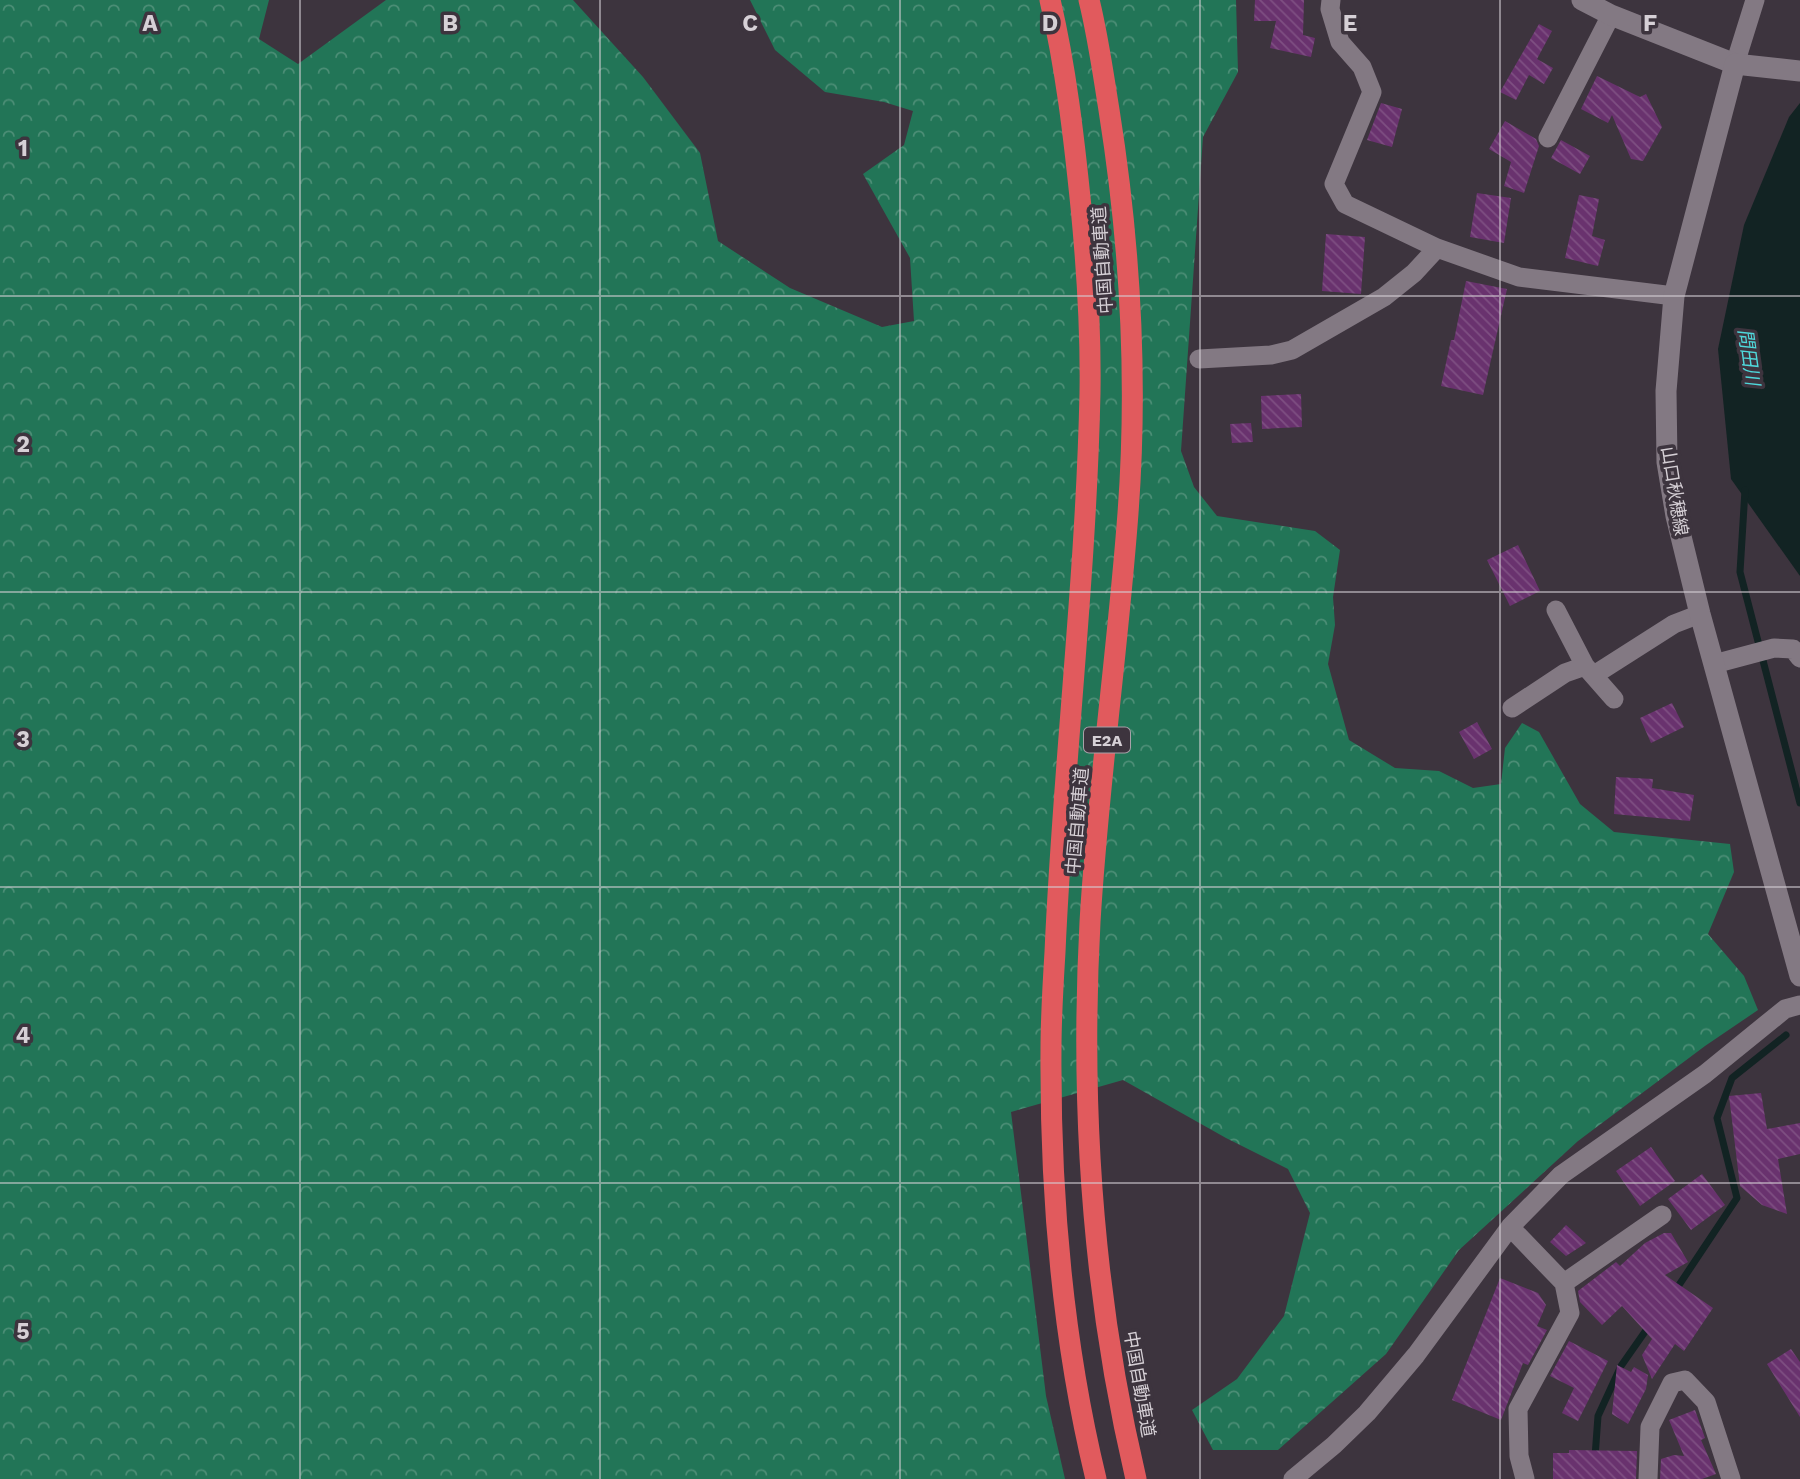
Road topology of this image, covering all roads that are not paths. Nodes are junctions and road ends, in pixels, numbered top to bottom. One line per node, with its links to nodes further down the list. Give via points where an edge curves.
1 (1051, 0): 25 (highway, 中国自動車道 / E2A, via 1076,161 1088,281 1090,390 1086,507 1056,915 1051,1048 1054,1202 1066,1316)
2 (1089, 0): 26 (highway, 中国自動車道 / E2A, via 1117,161 1128,280 1131,391 1128,510 1090,922 1087,1075 1104,1310)
3 (1331, 0): 10 (street, via 1340,42 1362,67 1372,92 1334,184 1345,204)
4 (1582, 0): 6 (main road)
5 (1755, 0): 7 (street)
6 (1611, 15): 7 (main road); 9 (street)
7 (1735, 64): 8 (main road); 11 (main road, 山口秋穂線)
8 (1800, 71)
9 (1548, 138)
10 (1437, 248): 11 (street, via 1519,277); 12 (street, via 1384,297 1292,350)
11 (1674, 296): 14 (main road, 山口秋穂線, via 1666,391 1667,462)
12 (1199, 359)
13 (1556, 610): 17 (street)
14 (1700, 614): 16 (main road, 山口秋穂線); 17 (street)
15 (1800, 658): 16 (street, via 1793,649 1774,648)
16 (1714, 664): 20 (main road, 山口秋穂線)
17 (1589, 670): 18 (street); 19 (street, via 1565,673)
18 (1614, 699)
19 (1511, 708)
20 (1800, 976)
21 (1800, 1005): 23 (street, via 1785,1009 1705,1074 1561,1175)
22 (1662, 1215): 24 (street)
23 (1510, 1227): 24 (street); 27 (street, via 1367,1413)
24 (1564, 1283): 28 (street, via 1570,1313 1518,1409 1519,1456)
25 (1096, 1479)
26 (1136, 1479)
27 (1293, 1479)
28 (1525, 1479)
29 (1648, 1479): 30 (street, via 1650,1427 1672,1383 1685,1380 1706,1402)
30 (1731, 1479)

